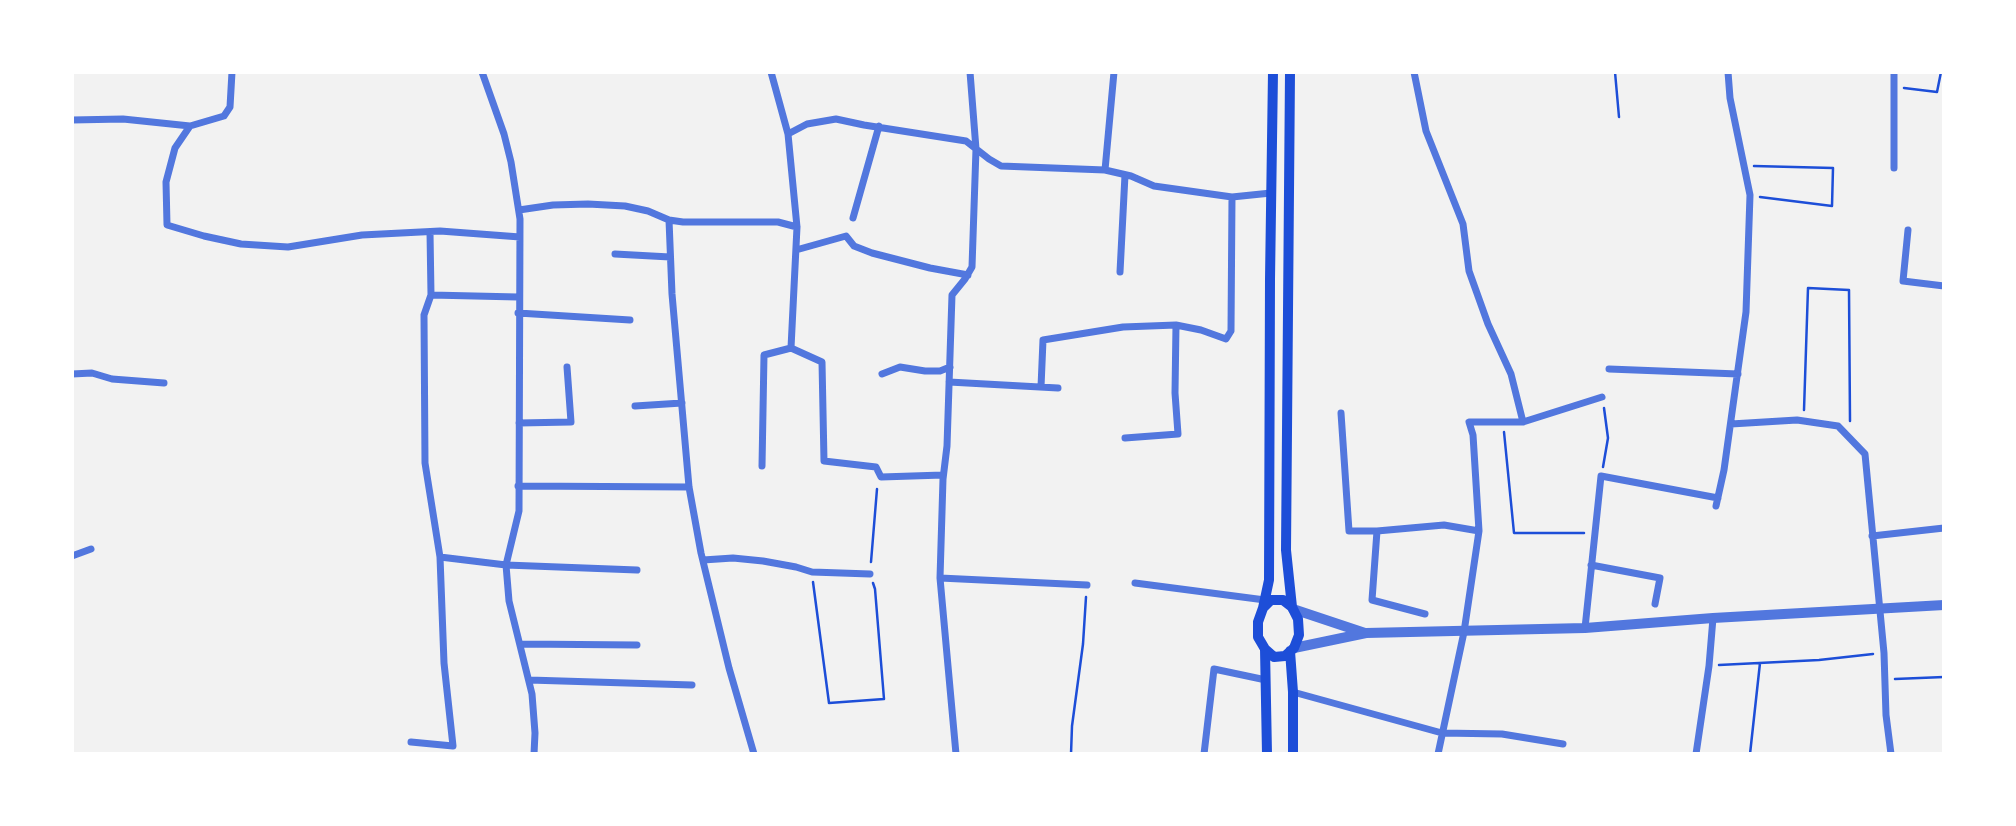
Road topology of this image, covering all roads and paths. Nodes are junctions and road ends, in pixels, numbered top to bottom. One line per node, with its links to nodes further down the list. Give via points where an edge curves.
1 (232, 72): 16 (street, via 230,107 224,116)
2 (482, 72): 27 (street, via 504,134)
3 (771, 72): 18 (street)
4 (970, 72): 19 (street)
5 (1114, 72): 22 (street)
6 (1273, 72): 24 (main road)
7 (1290, 72): 93 (main road, via 1286,550)
8 (1414, 72): 62 (street, via 1426,131 1463,225 1469,271 1511,374)
9 (1615, 72): 14 (path)
10 (1728, 72): 20 (street)
11 (1894, 72): 13 (street)
12 (1941, 72): 13 (path, via 1937,92)
13 (1894, 87): 21 (street)
14 (1619, 117)
15 (72, 120): 16 (street, via 123,119)
16 (190, 126): 32 (street, via 175,148 166,182 167,225 241,244 288,247 362,235)
17 (878, 126): 18 (street, via 836,119 807,124); 19 (street, via 966,141); 28 (street)
18 (788, 134): 30 (street)
19 (976, 149): 22 (street, via 1001,166); 38 (street)
20 (1744, 165): 25 (street); 25 (path, via 1833,168 1832,206)
21 (1894, 168)
22 (1105, 170): 23 (street)
23 (1125, 175): 26 (street, via 1154,186); 37 (street)
24 (1271, 194): 26 (street); 90 (main road, via 1269,569)
25 (1749, 195): 51 (street, via 1746,312)
26 (1231, 197): 44 (street, via 1231,331 1226,339)
27 (519, 211): 29 (street, via 553,205 625,206); 33 (street)
28 (853, 218)
29 (669, 220): 30 (street, via 778,222); 36 (street)
30 (797, 227): 34 (street)
31 (1908, 230): 39 (street, via 1903,281)
32 (430, 232): 33 (street); 40 (street)
33 (520, 237): 41 (street)
34 (796, 250): 38 (street, via 846,236 854,246 872,253); 45 (street)
35 (615, 254): 36 (street)
36 (670, 257): 57 (street)
37 (1120, 272)
38 (968, 275): 46 (street, via 952,295)
39 (1944, 286)
40 (431, 295): 41 (street); 80 (street, via 424,314 425,463)
41 (518, 297): 42 (street)
42 (518, 313): 43 (street); 63 (street)
43 (630, 320)
44 (1176, 325): 54 (street, via 1123,327 1043,340); 65 (street, via 1178,434)
45 (791, 348): 67 (street, via 764,355); 68 (street, via 821,362 824,461 876,467)
46 (950, 367): 50 (street, via 940,371 900,367); 52 (street)
47 (567, 368): 63 (street, via 571,422)
48 (1609, 369): 51 (street)
49 (72, 374): 53 (street)
50 (882, 374)
51 (1738, 374): 64 (street)
52 (949, 382): 54 (street); 69 (street)
53 (164, 383)
54 (1041, 387): 55 (street)
55 (1058, 388)
56 (1602, 397): 62 (street); 70 (path, via 1608,438)
57 (682, 403): 58 (street); 72 (street)
58 (635, 406)
59 (1340, 413): 74 (street, via 1349,531)
60 (1804, 421): 64 (street); 66 (street, via 1838,426); 66 (path, via 1808,288 1849,290)
61 (1503, 422): 62 (street); 75 (street, via 1469,422 1474,435); 76 (path, via 1514,533)
62 (1523, 422)
63 (519, 423): 71 (street)
64 (1731, 424): 70 (street, via 1717,502)
65 (1125, 438)
66 (1850, 439): 77 (street, via 1865,454)
67 (762, 466)
68 (879, 472): 69 (street, via 881,477); 86 (path)
69 (943, 475): 87 (street)
70 (1601, 476): 76 (street)
71 (518, 486): 72 (street); 82 (street, via 519,511)
72 (689, 488): 81 (street)
73 (1944, 528): 77 (street)
74 (1377, 531): 75 (street, via 1444,525); 95 (street, via 1372,600)
75 (1479, 531): 98 (street)
76 (1595, 533): 83 (street)
77 (1872, 536): 94 (street)
78 (90, 549): 79 (street)
79 (72, 556)
80 (440, 557): 82 (street); 114 (street, via 453,746)
81 (703, 559): 85 (street, via 763,561); 117 (street)
82 (506, 565): 84 (street); 100 (street, via 509,601)
83 (1591, 565): 91 (street, via 1660,578); 97 (street)
84 (637, 570)
85 (812, 572): 86 (street); 86 (path, via 829,703 884,699)
86 (870, 574)
87 (940, 578): 89 (street); 118 (street)
88 (1135, 583): 90 (street)
89 (1087, 585): 119 (path)
90 (1264, 604): 93 (main road, via 1283,600); 102 (main road, via 1258,637)
91 (1655, 604)
92 (1944, 605): 94 (street)
93 (1292, 608): 99 (street); 103 (main road, via 1299,635)
94 (1880, 608): 96 (street); 104 (street)
95 (1425, 614)
96 (1713, 618): 97 (street); 106 (street)
97 (1585, 628): 98 (street)
98 (1464, 632): 99 (street); 113 (street)
99 (1366, 634): 103 (street)
100 (521, 644): 101 (street); 108 (street)
101 (638, 645)
102 (1265, 649): 103 (main road, via 1274,657); 109 (main road)
103 (1292, 650): 112 (main road)
104 (1884, 653): 105 (path); 110 (street)
105 (1760, 663): 106 (path); 125 (path)
106 (1709, 666): 124 (street)
107 (1944, 677): 110 (path)
108 (529, 680): 111 (street); 116 (street)
109 (1266, 680): 120 (street, via 1214,669); 121 (main road)
110 (1885, 680): 126 (street)
111 (692, 684)
112 (1293, 692): 113 (street); 122 (main road)
113 (1442, 733): 115 (street, via 1502,734); 123 (street)
114 (411, 741)
115 (1563, 744)
116 (534, 754)
117 (754, 754)
118 (956, 754)
119 (1071, 754)
120 (1204, 754)
121 (1267, 754)
122 (1293, 754)
123 (1438, 754)
124 (1696, 754)
125 (1750, 754)
126 (1891, 754)

